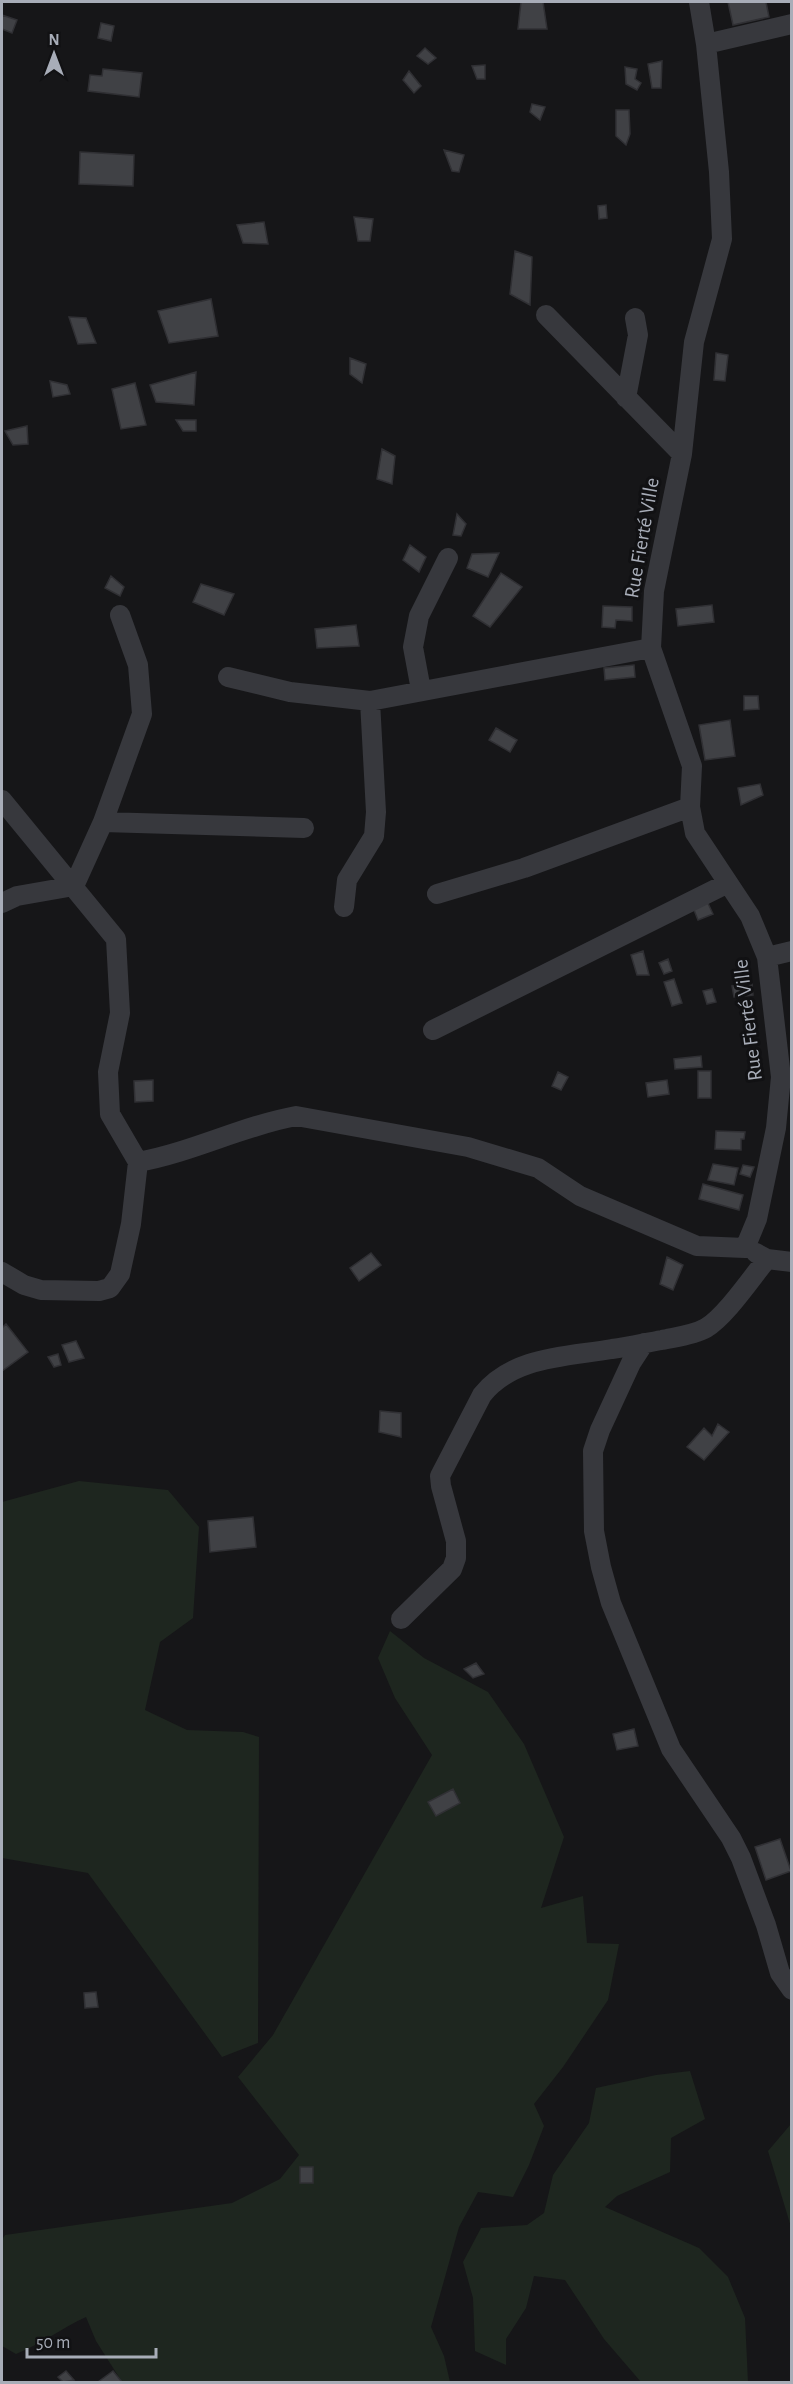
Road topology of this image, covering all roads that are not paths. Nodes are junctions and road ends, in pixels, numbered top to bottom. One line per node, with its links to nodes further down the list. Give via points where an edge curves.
1 (699, 2): 3 (street, Rue Fierté Ville)
2 (792, 24): 3 (street)
3 (706, 44): 7 (street, Rue Fierté Ville, via 722,239 694,342)
4 (546, 315): 6 (street)
5 (635, 318): 6 (street, via 638,335)
6 (627, 398): 7 (street)
7 (682, 454): 10 (street, Rue Fierté Ville, via 654,591)
8 (448, 558): 12 (street, via 419,616 413,646)
9 (120, 615): 16 (street, via 138,665 142,714)
10 (651, 648): 12 (street); 15 (street, Rue Fierté Ville, via 692,766)
11 (228, 677): 13 (street, via 290,692)
12 (421, 690): 13 (street)
13 (370, 701): 22 (street, via 374,836 347,880)
14 (2, 800): 19 (street)
15 (690, 807): 18 (street, Rue Fierté Ville, via 695,833); 20 (street, via 524,868)
16 (103, 822): 17 (street); 19 (street)
17 (304, 828)
18 (728, 883): 24 (street, Rue Fierté Ville, via 750,916); 25 (street)
19 (74, 886): 21 (street, via 17,896); 26 (street, via 116,939 120,1013 108,1072 110,1114)
20 (437, 894)
21 (2, 903)
22 (344, 907)
23 (792, 951): 24 (street)
24 (767, 957): 27 (street, Rue Fierté Ville, via 781,1077 776,1128 757,1219)
25 (433, 1030)
26 (138, 1162): 27 (street, via 170,1157 296,1116 468,1147 538,1168 579,1196 697,1246); 30 (street, via 127,1244 120,1274 110,1288 41,1290)
27 (745, 1248): 28 (street)
28 (767, 1259): 29 (street); 31 (street, via 705,1329)
29 (792, 1262)
30 (2, 1272)
31 (644, 1343): 32 (street, via 549,1358 520,1367 491,1383 440,1476 456,1541 452,1569); 33 (street, via 631,1363 593,1451 594,1531 601,1567 611,1603 671,1749 731,1838 766,1924 780,1973)
32 (401, 1619)
33 (792, 1990)

